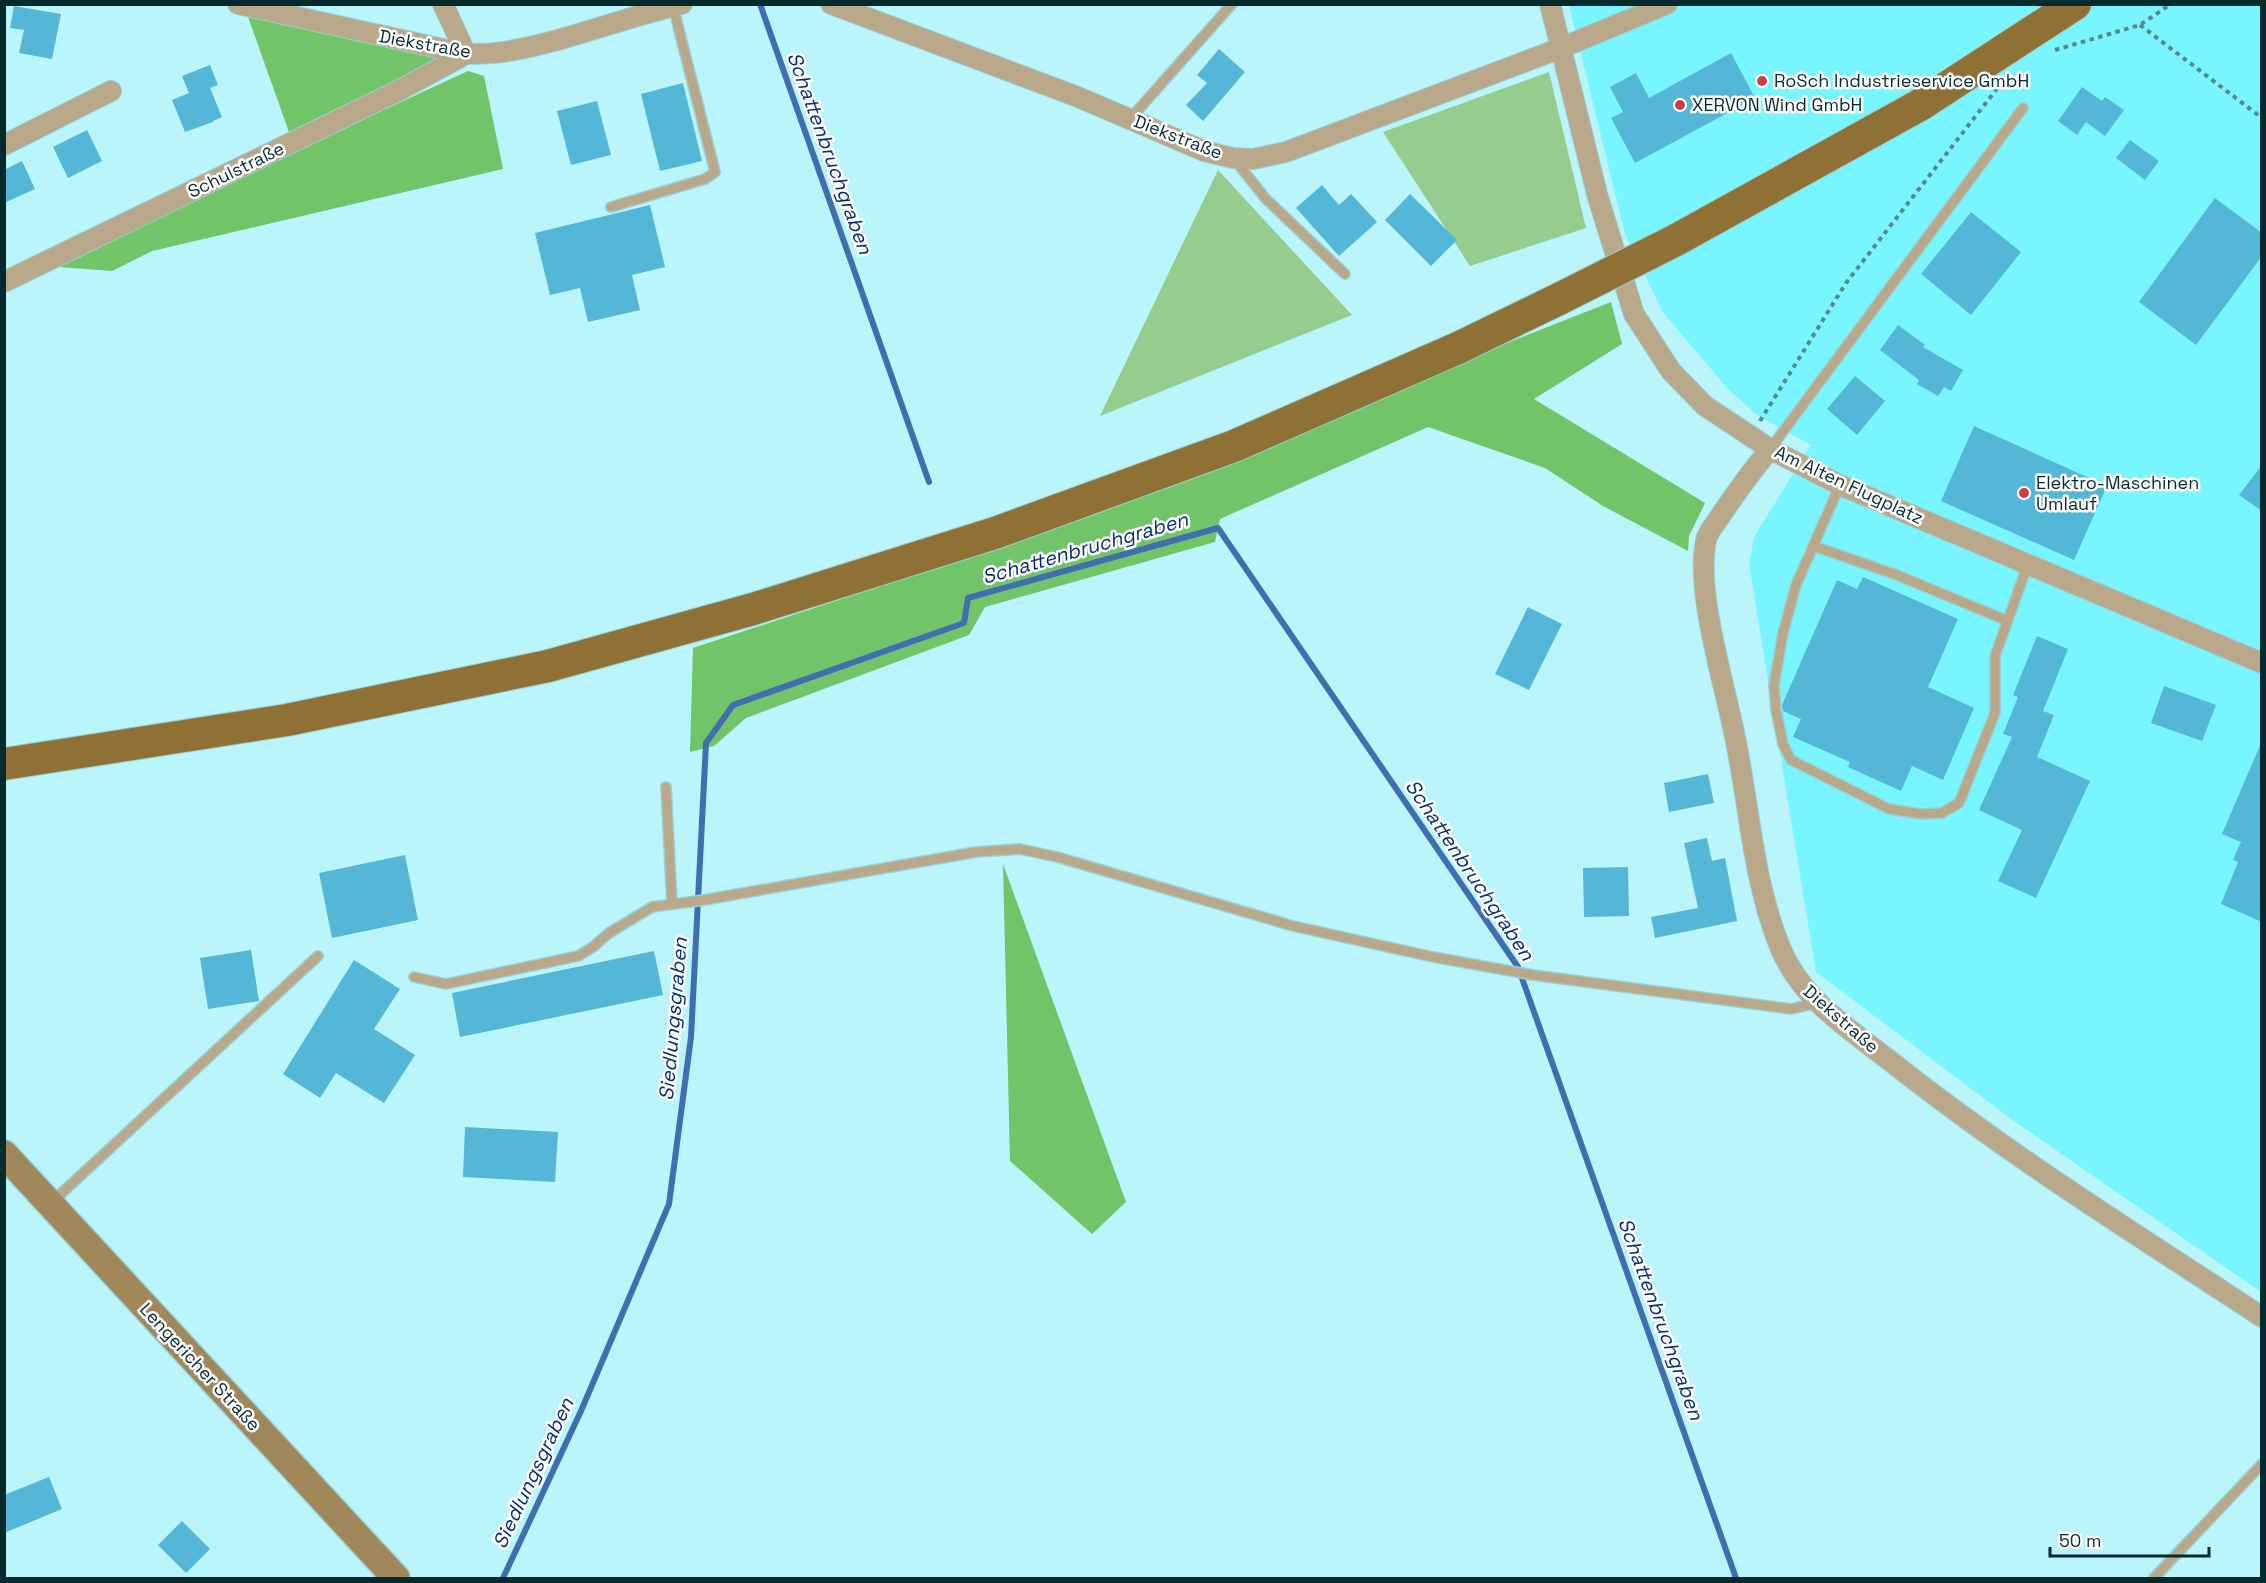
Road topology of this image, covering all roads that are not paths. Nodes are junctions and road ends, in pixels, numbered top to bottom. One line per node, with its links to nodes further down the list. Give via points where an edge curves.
1 (238, 4): 10 (street, Diekstraße)
2 (443, 4): 10 (street)
3 (831, 4): 13 (street, Diekstraße)
4 (1232, 4): 13 (lane)
5 (1550, 4): 9 (street, Am Alten Flugplatz)
6 (1667, 4): 9 (street, Diekstraße)
7 (2075, 4): 25 (main road, bridge, via 1920,105 1676,240 1458,348 1234,446 995,533 753,609 548,666 299,718)
8 (678, 5): 10 (street, Diekstraße, via 540,44); 16 (lane, via 715,172 705,179)
9 (1562, 48): 15 (street, Diekstraße, via 1286,152 1253,159); 19 (street, Am Alten Flugplatz, via 1597,194 1634,314 1671,371 1705,406)
10 (466, 54): 18 (street, Schulstraße, via 387,97)
11 (111, 91): 14 (street)
12 (2023, 108): 19 (lane)
13 (1130, 119): 15 (street, Diekstraße, via 1204,151)
14 (4, 146)
15 (1233, 158): 17 (lane, via 1266,199)
16 (611, 207)
17 (1345, 274)
18 (4, 282)
19 (1770, 449): 20 (street, Am Alten Flugplatz); 30 (street, Diekstraße, via 1707,536 1702,577 1738,747 1762,888 1780,947 1798,982)
20 (1840, 484): 21 (lane); 22 (street, Am Alten Flugplatz)
21 (1813, 546): 23 (lane, via 1897,575); 23 (lane, via 1796,585 1774,685 1783,744 1791,760 1889,809 1942,813 1959,803 1995,713 1995,656)
22 (2028, 564): 23 (lane); 24 (street, Am Alten Flugplatz)
23 (2008, 621)
24 (2262, 663)
25 (4, 764)
26 (666, 787): 27 (lane)
27 (677, 903): 29 (lane, via 652,907 578,956 446,984); 30 (lane, via 976,852 1020,849 1293,926 1433,957 1533,975 1791,1009)
28 (318, 956): 32 (lane)
29 (414, 976)
30 (1816, 1003): 33 (street, Diekstraße, via 1917,1083 2019,1156)
31 (4, 1154): 32 (main road, Lengericher Straße)
32 (50, 1203): 35 (main road, Lengericher Straße)
33 (2262, 1317)
34 (2262, 1464): 36 (lane)
35 (396, 1578)
36 (2154, 1578)

